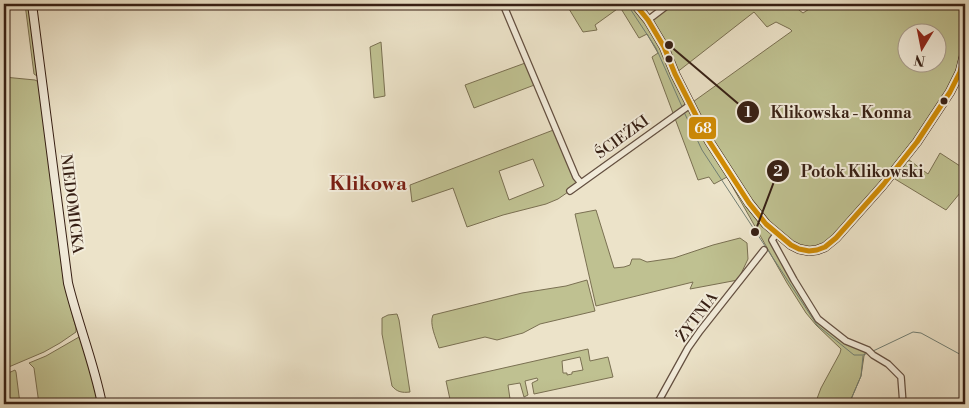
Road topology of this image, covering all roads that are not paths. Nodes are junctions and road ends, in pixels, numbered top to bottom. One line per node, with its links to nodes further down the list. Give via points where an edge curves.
1 (32, 4): 12 (street, NIEDOMICKA, via 68,283)
2 (503, 4): 8 (street)
3 (636, 4): 5 (street)
4 (669, 4): 5 (street)
5 (648, 20): 7 (street, via 664,47)
6 (965, 52): 10 (street, via 950,92 917,142 836,238 826,246 809,251 791,245)
7 (686, 108): 8 (street, ŚCIEŻKI); 10 (street, via 749,203)
8 (580, 183): 9 (street, ŚCIEŻKI)
9 (570, 191)
10 (777, 233): 14 (street, via 772,240 818,319 846,340 888,364 901,377)
11 (764, 250): 13 (street, ŻYTNIA, via 688,348)
12 (102, 404)
13 (657, 404)
14 (903, 404)

